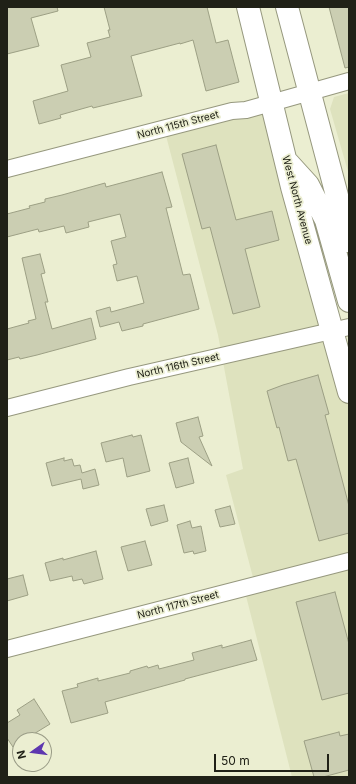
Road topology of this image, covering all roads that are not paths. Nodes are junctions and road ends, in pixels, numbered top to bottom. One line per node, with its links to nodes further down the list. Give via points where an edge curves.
1 (248, 7): 5 (main road, West North Avenue)
2 (287, 7): 4 (main road)
3 (349, 81): 4 (street, North 115th Street)
4 (309, 92): 5 (street, North 115th Street); 8 (main road)
5 (271, 103): 6 (main road, West North Avenue); 7 (street, North 115th Street)
6 (286, 161): 9 (main road, via 308,185 326,220); 10 (main road, West North Avenue)
7 (7, 169)
8 (349, 241)
9 (349, 301)
10 (344, 333): 11 (main road, West North Avenue); 12 (street, North 116th Street, via 129,376)
11 (349, 392)
12 (7, 408)
13 (349, 561): 14 (street, North 117th Street)
14 (11, 650)

